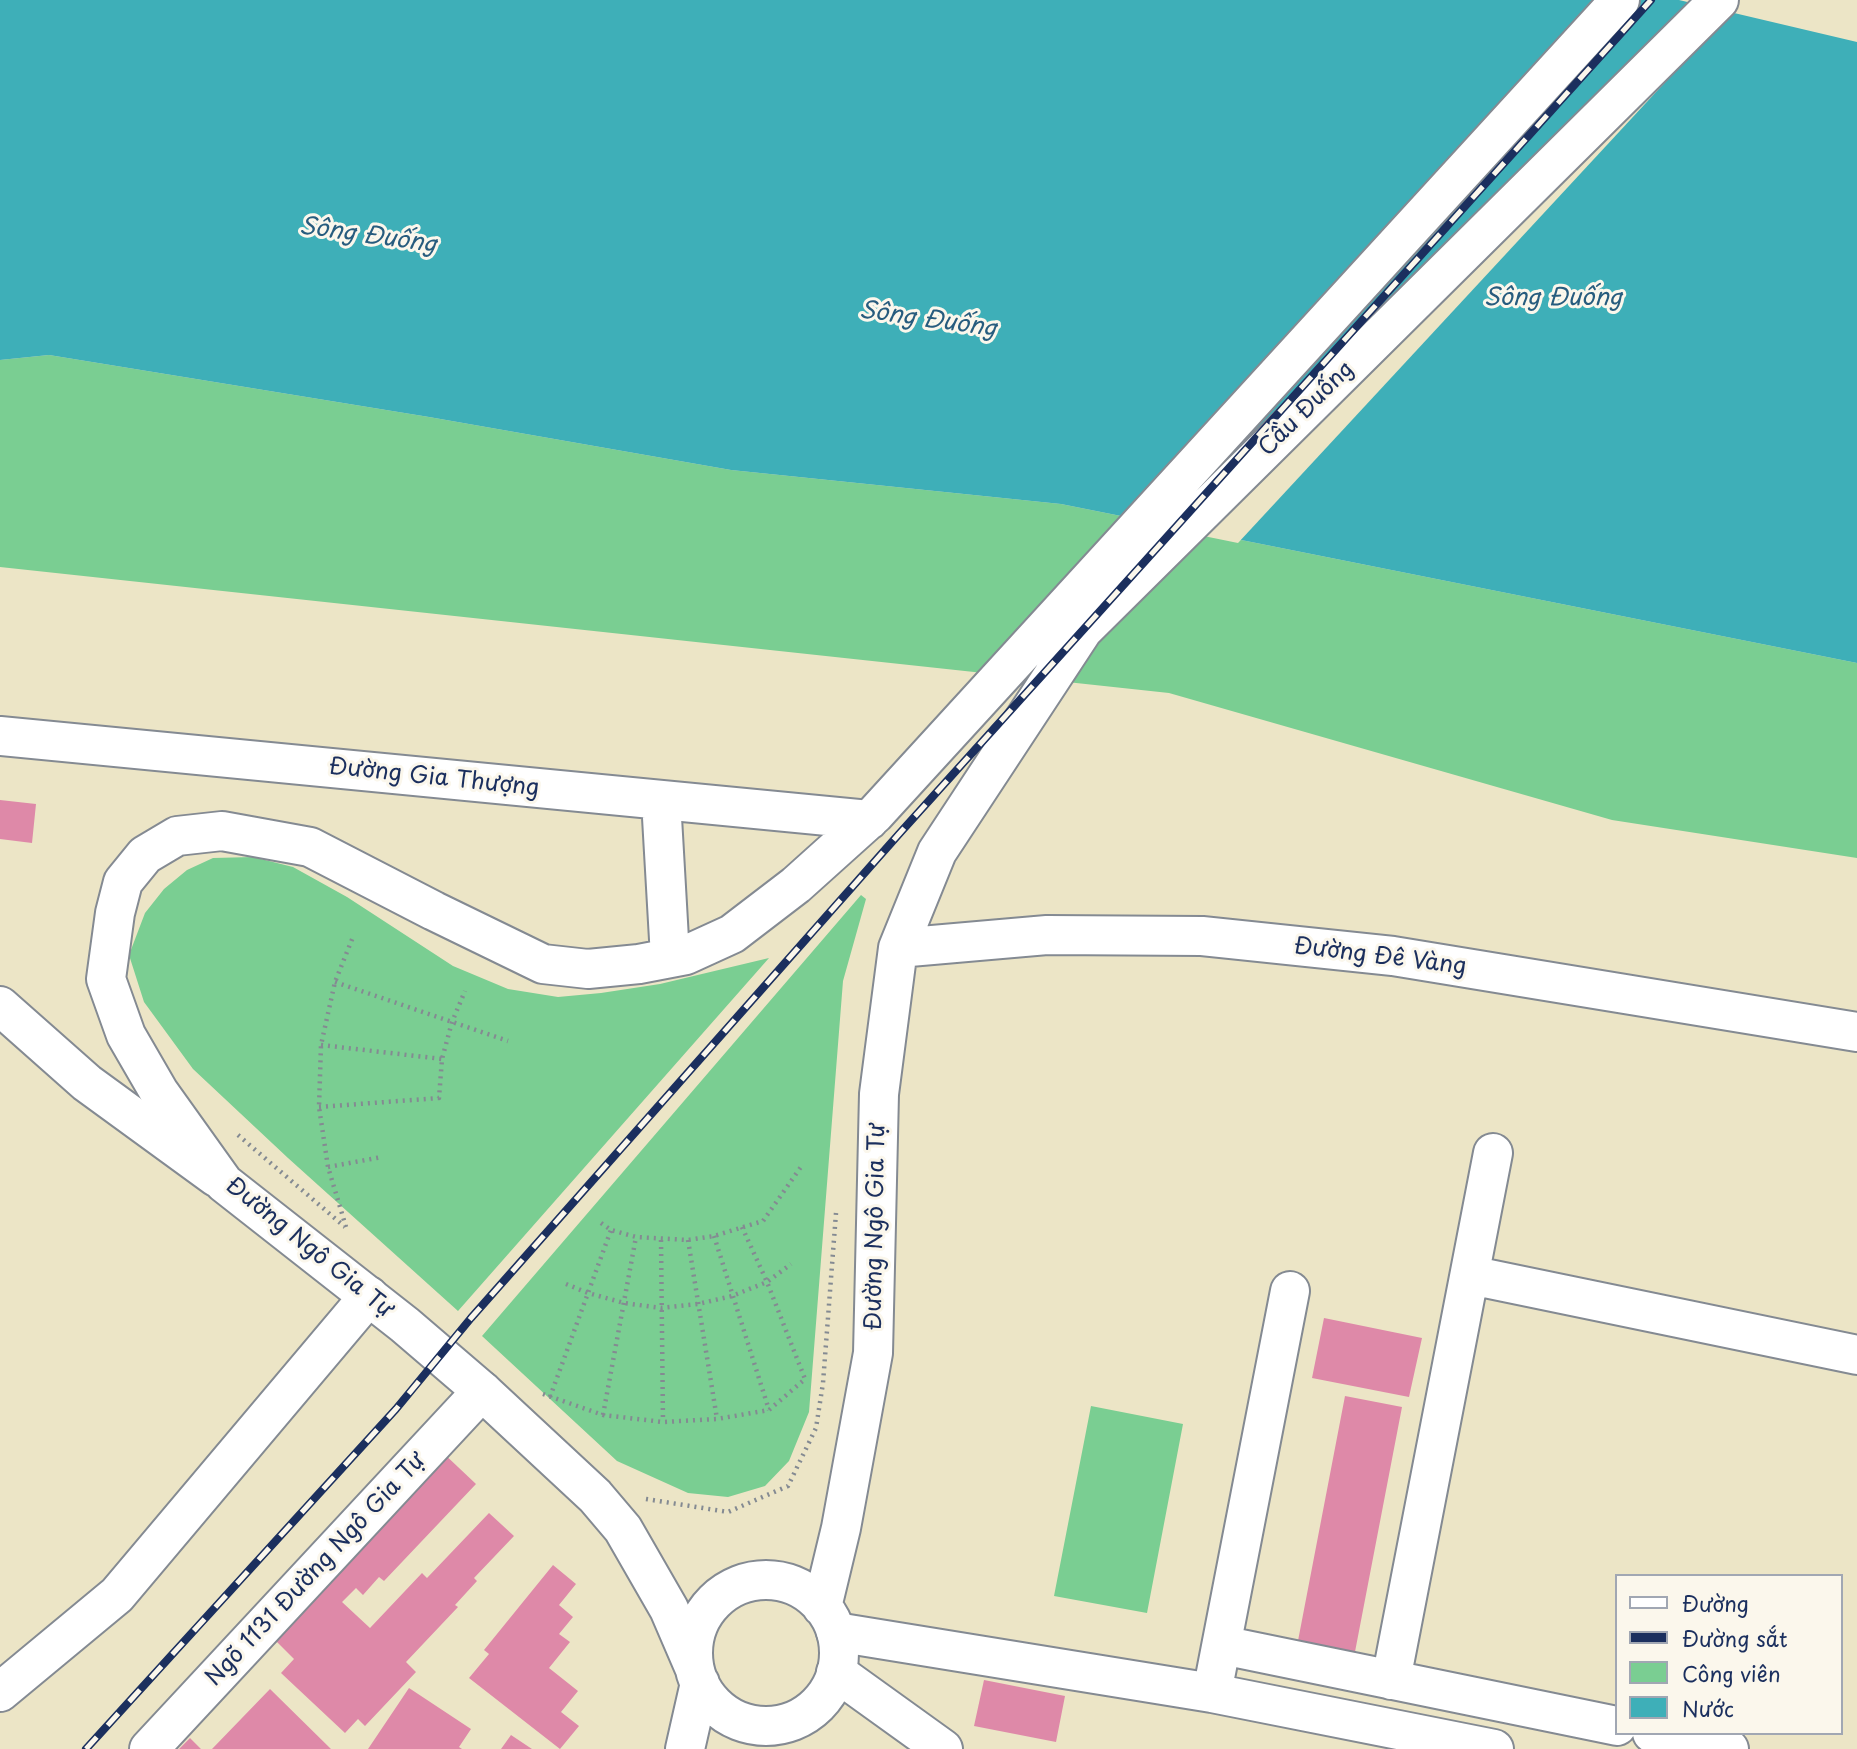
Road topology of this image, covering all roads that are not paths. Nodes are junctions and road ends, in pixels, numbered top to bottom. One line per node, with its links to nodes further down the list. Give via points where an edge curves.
1 (1620, 0): 5 (main road, Cầu Đuống)
2 (1719, 0): 6 (main road, Cầu Đuống, via 1083,630)
3 (0, 736): 4 (main road, Đường Gia Thượng)
4 (661, 800): 5 (main road, Đường Gia Thượng); 8 (main road)
5 (872, 817): 8 (main road, Đường Ngô Gia Tự, via 732,934)
6 (937, 852): 7 (main road, Đường Ngô Gia Tự)
7 (898, 948): 10 (main road, Đường Đê Vàng, via 1047,935 1202,936 1393,956); 18 (main road, Đường Ngô Gia Tự, via 879,1094 873,1353)
8 (670, 957): 12 (main road, Đường Ngô Gia Tự, via 587,968 543,964 310,847 222,831 177,836 145,855 123,882 106,979 125,1035 159,1093)
9 (0, 1006): 12 (main road, via 87,1083)
10 (1857, 1032)
11 (1493, 1153): 13 (main road)
12 (224, 1183): 15 (main road, Đường Ngô Gia Tự)
13 (1470, 1275): 16 (main road); 22 (main road)
14 (1290, 1292): 19 (main road)
15 (369, 1296): 17 (main road, Đường Ngô Gia Tự); 23 (main road, via 117,1595)
16 (1857, 1355)
17 (482, 1391): 21 (main road, Đường Ngô Gia Tự, via 595,1496 622,1530 669,1609); 28 (main road, Ngõ 1131 Đường Ngô Gia Tự)
18 (829, 1620): 20 (main road, via 839,1662); 21 (main road, via 811,1596 786,1583 740,1585 712,1604 702,1618 693,1650); 24 (main road)
19 (1222, 1645): 22 (main road); 24 (main road)
20 (836, 1672): 25 (main road, via 830,1689); 31 (main road)
21 (697, 1675): 25 (main road, via 708,1698 750,1724 784,1724); 29 (main road)
22 (1391, 1680): 26 (main road)
23 (0, 1692)
24 (1212, 1693): 32 (main road)
25 (810, 1711): 30 (main road)
26 (1616, 1726)
27 (1662, 1735): 33 (main road)
28 (149, 1749)
29 (685, 1749)
30 (797, 1749)
31 (943, 1749)
32 (1494, 1749)
33 (1729, 1749)

